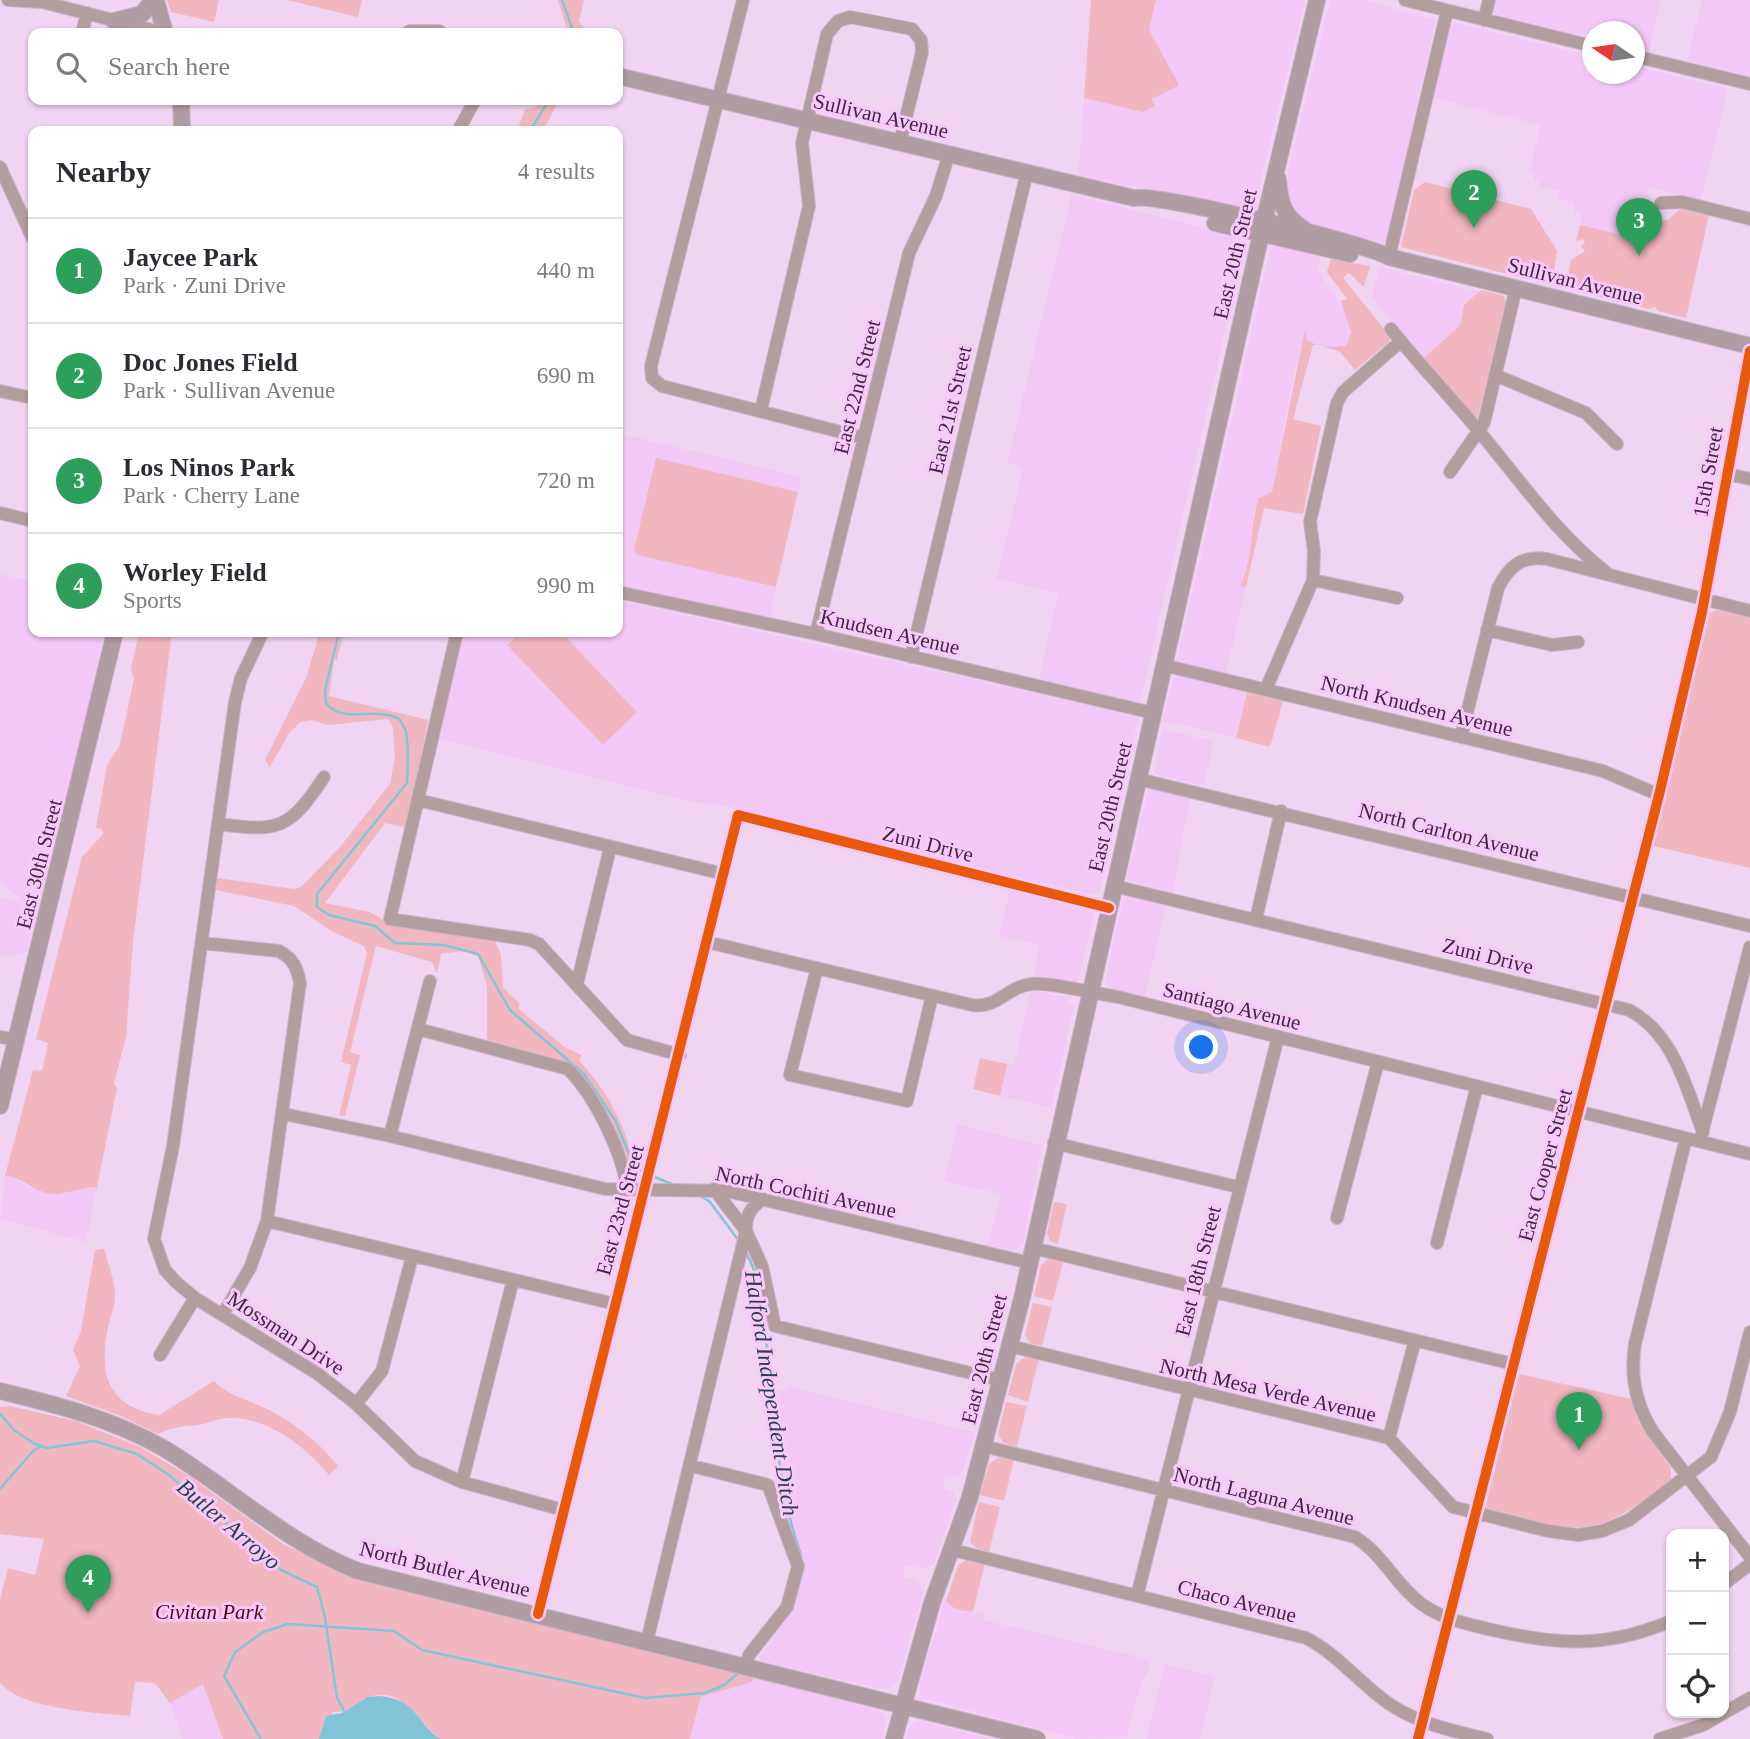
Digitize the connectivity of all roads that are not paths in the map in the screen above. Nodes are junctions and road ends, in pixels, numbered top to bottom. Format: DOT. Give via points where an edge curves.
graph roads {
  1 [pos="8,0"];
  2 [pos="154,0"];
  3 [pos="743,0"];
  4 [pos="1317,0"];
  5 [pos="1405,0"];
  6 [pos="1489,0"];
  7 [pos="1447,11"];
  8 [pos="87,13"];
  9 [pos="1484,20"];
  10 [pos="114,21"];
  11 [pos="83,28"];
  12 [pos="144,28"];
  13 [pos="163,28"];
  14 [pos="1582,44"];
  15 [pos="1645,59"];
  16 [pos="623,77"];
  17 [pos="1750,84"];
  18 [pos="718,99"];
  19 [pos="181,105"];
  20 [pos="472,105"];
  21 [pos="807,120"];
  22 [pos="182,126"];
  23 [pos="461,126"];
  24 [pos="900,142"];
  25 [pos="949,154"];
  26 [pos="1277,165"];
  27 [pos="0,167"];
  28 [pos="1027,172"];
  29 [pos="1661,203"];
  30 [pos="1750,219"];
  31 [pos="28,228"];
  32 [pos="1263,229"];
  33 [pos="1310,234"];
  34 [pos="1389,257"];
  35 [pos="1516,288"];
  36 [pos="1391,329"];
  37 [pos="1401,341"];
  38 [pos="1750,349"];
  39 [pos="1495,375"];
  40 [pos="0,391"];
  41 [pos="28,394"];
  42 [pos="761,410"];
  43 [pos="1480,432"];
  44 [pos="864,438"];
  45 [pos="1617,444"];
  46 [pos="1450,472"];
  47 [pos="1727,474"];
  48 [pos="1750,479"];
  49 [pos="0,513"];
  50 [pos="28,520"];
  51 [pos="1613,577"];
  52 [pos="1313,580"];
  53 [pos="623,593"];
  54 [pos="1397,598"];
  55 [pos="1705,600"];
  56 [pos="1750,611"];
  57 [pos="1487,630"];
  58 [pos="817,634"];
  59 [pos="114,637"];
  60 [pos="261,637"];
  61 [pos="456,637"];
  62 [pos="1578,642"];
  63 [pos="911,657"];
  64 [pos="1163,665"];
  65 [pos="1266,689"];
  66 [pos="1153,713"];
  67 [pos="1461,737"];
  68 [pos="324,777"];
  69 [pos="1138,779"];
  70 [pos="1659,795"];
  71 [pos="418,800"];
  72 [pos="1282,811"];
  73 [pos="738,816"];
  74 [pos="218,824"];
  75 [pos="610,848"];
  76 [pos="723,874"];
  77 [pos="1114,886"];
  78 [pos="1633,897"];
  79 [pos="1109,908"];
  80 [pos="1256,919"];
  81 [pos="1750,926"];
  82 [pos="707,942"];
  83 [pos="202,943"];
  84 [pos="1750,947"];
  85 [pos="817,968"];
  86 [pos="430,981"];
  87 [pos="577,984"];
  88 [pos="1090,993"];
  89 [pos="932,996"];
  90 [pos="1606,1005"];
  91 [pos="418,1029"];
  92 [pos="0,1037"];
  93 [pos="1278,1037"];
  94 [pos="17,1040"];
  95 [pos="680,1055"];
  96 [pos="1378,1062"];
  97 [pos="1477,1086"];
  98 [pos="0,1106"];
  99 [pos="1580,1111"];
  100 [pos="284,1114"];
  101 [pos="390,1136"];
  102 [pos="1701,1137"];
  103 [pos="1686,1138"];
  104 [pos="1055,1143"];
  105 [pos="1750,1154"];
  106 [pos="1238,1187"];
  107 [pos="715,1189"];
  108 [pos="627,1190"];
  109 [pos="645,1191"];
  110 [pos="764,1199"];
  111 [pos="1337,1218"];
  112 [pos="267,1221"];
  113 [pos="746,1231"];
  114 [pos="1437,1242"];
  115 [pos="1032,1256"];
  116 [pos="412,1257"];
  117 [pos="513,1280"];
  118 [pos="1213,1291"];
  119 [pos="195,1298"];
  120 [pos="615,1304"];
  121 [pos="223,1314"];
  122 [pos="1750,1332"];
  123 [pos="1415,1340"];
  124 [pos="1010,1346"];
  125 [pos="160,1355"];
  126 [pos="1513,1364"];
  127 [pos="1000,1381"];
  128 [pos="0,1391"];
  129 [pos="1189,1391"];
  130 [pos="33,1399"];
  131 [pos="0,1402"];
  132 [pos="356,1404"];
  133 [pos="1389,1438"];
  134 [pos="983,1446"];
  135 [pos="692,1466"];
  136 [pos="1688,1476"];
  137 [pos="462,1482"];
  138 [pos="1164,1491"];
  139 [pos="564,1510"];
  140 [pos="1475,1514"];
  141 [pos="953,1550"];
  142 [pos="1750,1557"];
  143 [pos="1750,1564"];
  144 [pos="1729,1580"];
  145 [pos="1137,1596"];
  146 [pos="538,1614"];
  147 [pos="1448,1620"];
  148 [pos="1666,1623"];
  149 [pos="647,1641"];
  150 [pos="746,1665"];
  151 [pos="1750,1698"];
  152 [pos="902,1706"];
  153 [pos="1423,1723"];
  154 [pos="894,1739"];
  155 [pos="1037,1739"];
  156 [pos="1419,1739"];
  157 [pos="1487,1739"];
  158 [pos="1660,1739"];
  1 -- 8 [label="street" via="43,2"];
  2 -- 10 [label="main road" via="142,14"];
  2 -- 13 [label="main road"];
  3 -- 18 [label="street"];
  4 -- 26 [label="main road, East 20th Street"];
  5 -- 7 [label="street"];
  6 -- 9 [label="street"];
  7 -- 9 [label="street"];
  7 -- 34 [label="street"];
  8 -- 10 [label="street"];
  8 -- 11 [label="street"];
  9 -- 14 [label="street"];
  10 -- 12 [label="street"];
  15 -- 17 [label="street"];
  16 -- 18 [label="main road, Sullivan Avenue"];
  18 -- 21 [label="main road, Sullivan Avenue"];
  18 -- 42 [label="street" via="651,366 652,378 662,386"];
  19 -- 22 [label="main road"];
  20 -- 23 [label="street"];
  21 -- 24 [label="main road, Sullivan Avenue"];
  21 -- 24 [label="street" via="827,34 838,21 850,17 912,29 921,40 922,52"];
  21 -- 42 [label="street" via="802,155 809,206"];
  24 -- 25 [label="main road, Sullivan Avenue"];
  25 -- 28 [label="main road, Sullivan Avenue"];
  25 -- 44 [label="street, East 22nd Street" via="936,196 909,253"];
  26 -- 32 [label="main road, East 20th Street"];
  26 -- 33 [label="main road" via="1282,208 1292,223"];
  27 -- 31 [label="street"];
  28 -- 32 [label="main road, Sullivan Avenue"];
  28 -- 63 [label="street, East 21st Street"];
  29 -- 30 [label="street" via="1682,202"];
  32 -- 33 [label="main road, Sullivan Avenue"];
  32 -- 34 [label="main road, Sullivan Avenue" via="1376,259"];
  32 -- 64 [label="main road, East 20th Street"];
  33 -- 34 [label="main road, Sullivan Avenue"];
  34 -- 35 [label="main road, Sullivan Avenue"];
  35 -- 38 [label="main road, Sullivan Avenue"];
  35 -- 39 [label="street"];
  36 -- 37 [label="street"];
  37 -- 43 [label="street"];
  37 -- 52 [label="street" via="1343,392 1337,403 1310,522"];
  38 -- 47 [label="street, 15th Street"];
  39 -- 43 [label="street"];
  39 -- 45 [label="street" via="1586,413"];
  40 -- 41 [label="street"];
  42 -- 44 [label="street"];
  43 -- 46 [label="street"];
  43 -- 51 [label="street" via="1549,519"];
  44 -- 58 [label="street, East 22nd Street"];
  47 -- 48 [label="street"];
  47 -- 55 [label="street, 15th Street"];
  49 -- 50 [label="street"];
  51 -- 55 [label="street"];
  51 -- 57 [label="street" via="1540,558 1515,564 1498,588"];
  52 -- 54 [label="street"];
  52 -- 65 [label="street"];
  53 -- 58 [label="street, Knudsen Avenue"];
  55 -- 56 [label="street"];
  55 -- 70 [label="street, East Cooper Street"];
  57 -- 62 [label="street" via="1552,645"];
  57 -- 67 [label="street"];
  58 -- 63 [label="street, Knudsen Avenue"];
  59 -- 94 [label="main road, East 30th Street"];
  60 -- 74 [label="street, Mossman Drive" via="235,702"];
  61 -- 71 [label="street"];
  63 -- 66 [label="street, Knudsen Avenue"];
  64 -- 65 [label="street, North Knudsen Avenue"];
  64 -- 66 [label="main road, East 20th Street"];
  65 -- 67 [label="street, North Knudsen Avenue"];
  66 -- 69 [label="main road, East 20th Street"];
  67 -- 70 [label="street, North Knudsen Avenue" via="1603,771"];
  68 -- 74 [label="street" via="293,817 276,827"];
  69 -- 72 [label="street, North Carlton Avenue"];
  69 -- 77 [label="main road, East 20th Street"];
  70 -- 78 [label="street, East Cooper Street"];
  71 -- 75 [label="street"];
  71 -- 87 [label="street" via="390,919 530,940"];
  72 -- 78 [label="street, North Carlton Avenue"];
  72 -- 80 [label="street"];
  73 -- 76 [label="street, East 23rd Street"];
  73 -- 79 [label="street, Zuni Drive"];
  74 -- 83 [label="street, Mossman Drive"];
  75 -- 76 [label="street"];
  75 -- 87 [label="street"];
  76 -- 82 [label="street, East 23rd Street"];
  77 -- 79 [label="main road, East 20th Street"];
  77 -- 80 [label="street, Zuni Drive"];
  78 -- 81 [label="street, North Carlton Avenue"];
  78 -- 90 [label="street, East Cooper Street"];
  79 -- 88 [label="main road, East 20th Street"];
  80 -- 90 [label="street, Zuni Drive"];
  82 -- 85 [label="street, Santiago Avenue"];
  82 -- 95 [label="street, East 23rd Street"];
  83 -- 100 [label="street" via="279,951 290,957 298,970"];
  83 -- 119 [label="street, Mossman Drive" via="173,1146 154,1239 165,1270"];
  84 -- 102 [label="street"];
  85 -- 89 [label="street, Santiago Avenue"];
  85 -- 89 [label="street" via="790,1075 907,1101"];
  86 -- 91 [label="street"];
  87 -- 95 [label="street" via="627,1040"];
  88 -- 89 [label="street, Santiago Avenue" via="1032,984 979,1006"];
  88 -- 93 [label="street, Santiago Avenue"];
  88 -- 104 [label="main road, East 20th Street"];
  90 -- 99 [label="street, East Cooper Street"];
  90 -- 102 [label="street, Zuni Drive" via="1629,1010 1656,1028 1682,1076"];
  91 -- 101 [label="street"];
  91 -- 108 [label="street" via="568,1069 608,1129"];
  92 -- 94 [label="street"];
  93 -- 96 [label="street, Santiago Avenue"];
  93 -- 106 [label="street, East 18th Street"];
  94 -- 98 [label="main road, East 30th Street"];
  95 -- 109 [label="street, East 23rd Street"];
  96 -- 97 [label="street, Santiago Avenue"];
  96 -- 111 [label="street"];
  97 -- 99 [label="street, Santiago Avenue"];
  97 -- 114 [label="street"];
  99 -- 103 [label="street, Santiago Avenue"];
  99 -- 126 [label="street, East Cooper Street"];
  100 -- 101 [label="street, North Cochiti Avenue"];
  100 -- 112 [label="street"];
  101 -- 108 [label="street, North Cochiti Avenue" via="606,1189"];
  102 -- 103 [label="street, Santiago Avenue"];
  102 -- 105 [label="street, Santiago Avenue"];
  103 -- 136 [label="street" via="1632,1367 1643,1414"];
  104 -- 106 [label="street"];
  104 -- 115 [label="main road, East 20th Street"];
  106 -- 118 [label="street, East 18th Street"];
  107 -- 109 [label="street, North Cochiti Avenue"];
  107 -- 110 [label="street, North Cochiti Avenue"];
  107 -- 113 [label="street"];
  108 -- 109 [label="street, North Cochiti Avenue"];
  109 -- 120 [label="street, East 23rd Street"];
  110 -- 113 [label="street" via="752,1206"];
  110 -- 115 [label="street, North Cochiti Avenue"];
  112 -- 116 [label="street"];
  112 -- 121 [label="street" via="250,1268"];
  113 -- 127 [label="street" via="762,1266 775,1326"];
  113 -- 135 [label="street"];
  115 -- 118 [label="street, North Cochiti Avenue"];
  115 -- 124 [label="main road, East 20th Street"];
  116 -- 117 [label="street"];
  116 -- 132 [label="street" via="382,1371"];
  117 -- 120 [label="street"];
  117 -- 137 [label="street"];
  118 -- 123 [label="street, North Cochiti Avenue"];
  118 -- 129 [label="street, East 18th Street"];
  119 -- 121 [label="street, Mossman Drive"];
  119 -- 125 [label="street"];
  120 -- 139 [label="street, East 23rd Street"];
  121 -- 132 [label="street, Mossman Drive" via="318,1374"];
  122 -- 136 [label="street, North Mesa Verde Avenue" via="1730,1412 1711,1457"];
  123 -- 126 [label="street, North Cochiti Avenue"];
  123 -- 133 [label="street"];
  124 -- 127 [label="main road, East 20th Street"];
  124 -- 129 [label="street, North Mesa Verde Avenue"];
  126 -- 140 [label="street, East Cooper Street"];
  127 -- 134 [label="main road, East 20th Street"];
  128 -- 130 [label="main road, North Butler Avenue"];
  129 -- 133 [label="street, North Mesa Verde Avenue"];
  129 -- 138 [label="street, East 18th Street"];
  130 -- 131 [label="main road"];
  130 -- 146 [label="main road, North Butler Avenue" via="95,1416 149,1440 287,1536 346,1566"];
  132 -- 137 [label="street, Mossman Drive" via="415,1461"];
  133 -- 140 [label="street, North Mesa Verde Avenue" via="1453,1507"];
  134 -- 138 [label="street, North Laguna Avenue"];
  134 -- 141 [label="main road, East 20th Street"];
  135 -- 149 [label="street"];
  135 -- 150 [label="street" via="768,1485 798,1566 787,1607"];
  136 -- 140 [label="street, North Mesa Verde Avenue" via="1629,1520 1585,1535"];
  136 -- 142 [label="street"];
  137 -- 139 [label="street, Mossman Drive"];
  138 -- 145 [label="street, East 18th Street"];
  138 -- 147 [label="street, North Laguna Avenue" via="1355,1536 1370,1546 1420,1603"];
  139 -- 146 [label="street, East 23rd Street"];
  140 -- 147 [label="street, East Cooper Street"];
  141 -- 145 [label="street, Chaco Avenue"];
  141 -- 152 [label="main road, East 20th Street"];
  143 -- 144 [label="street"];
  145 -- 153 [label="street, Chaco Avenue" via="1306,1638 1393,1706"];
  146 -- 149 [label="main road, North Butler Avenue"];
  147 -- 148 [label="street, North Laguna Avenue" via="1569,1644 1608,1641"];
  147 -- 153 [label="street, East Cooper Street"];
  149 -- 150 [label="main road, North Butler Avenue"];
  150 -- 152 [label="main road, North Butler Avenue"];
  151 -- 158 [label="street" via="1703,1724"];
  152 -- 154 [label="main road, East 20th Street"];
  152 -- 155 [label="main road, North Butler Avenue"];
  153 -- 156 [label="street, East Cooper Street"];
  153 -- 157 [label="street, Chaco Avenue"];
}
